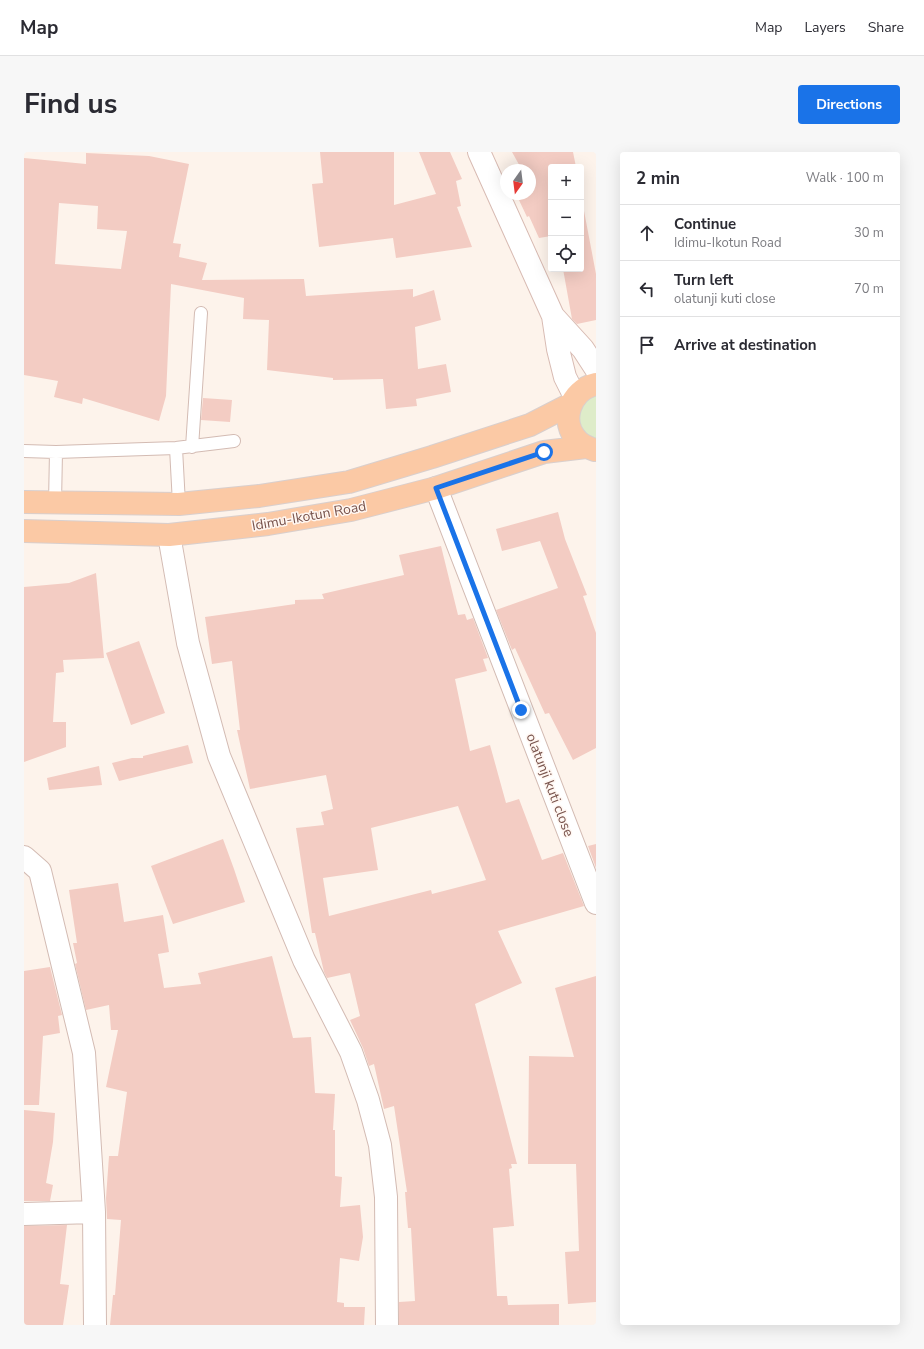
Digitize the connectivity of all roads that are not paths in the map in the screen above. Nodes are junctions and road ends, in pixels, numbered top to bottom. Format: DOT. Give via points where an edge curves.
graph roads {
  1 [pos="479,152"];
  2 [pos="201,313"];
  3 [pos="553,316"];
  4 [pos="596,369"];
  5 [pos="596,384"];
  6 [pos="573,400"];
  7 [pos="234,441"];
  8 [pos="192,446"];
  9 [pos="176,448"];
  10 [pos="591,449"];
  11 [pos="24,451"];
  12 [pos="56,452"];
  13 [pos="436,488"];
  14 [pos="24,502"];
  15 [pos="55,503"];
  16 [pos="179,504"];
  17 [pos="24,531"];
  18 [pos="169,535"];
  19 [pos="24,857"];
  20 [pos="596,903"];
  21 [pos="94,1212"];
  22 [pos="24,1214"];
  23 [pos="94,1325"];
  24 [pos="387,1325"];
  1 -- 3 [label="street"];
  2 -- 8 [label="lane"];
  3 -- 4 [label="street" via="583,349"];
  3 -- 6 [label="street" via="558,349"];
  5 -- 6 [label="main road, Idimu-Ikotun Road" via="588,386"];
  6 -- 10 [label="main road" via="568,414 572,433 578,441"];
  6 -- 16 [label="main road, Idimu-Ikotun Road" via="530,425 349,482 259,496"];
  7 -- 8 [label="lane"];
  8 -- 9 [label="lane"];
  9 -- 12 [label="lane"];
  9 -- 16 [label="lane"];
  10 -- 13 [label="main road, Idimu-Ikotun Road" via="544,452"];
  11 -- 12 [label="lane"];
  12 -- 15 [label="lane"];
  13 -- 18 [label="main road, Idimu-Ikotun Road" via="351,510 268,524"];
  13 -- 20 [label="street, olatunji kuti close"];
  14 -- 15 [label="main road, Idimu-Ikotun Road"];
  15 -- 16 [label="main road, Idimu-Ikotun Road"];
  17 -- 18 [label="main road, Idimu-Ikotun Road"];
  18 -- 24 [label="street" via="188,643 219,756 304,960 351,1052 368,1100 380,1145 386,1197"];
  19 -- 21 [label="street" via="40,871 84,1053"];
  21 -- 22 [label="street"];
  21 -- 23 [label="street"];
}
